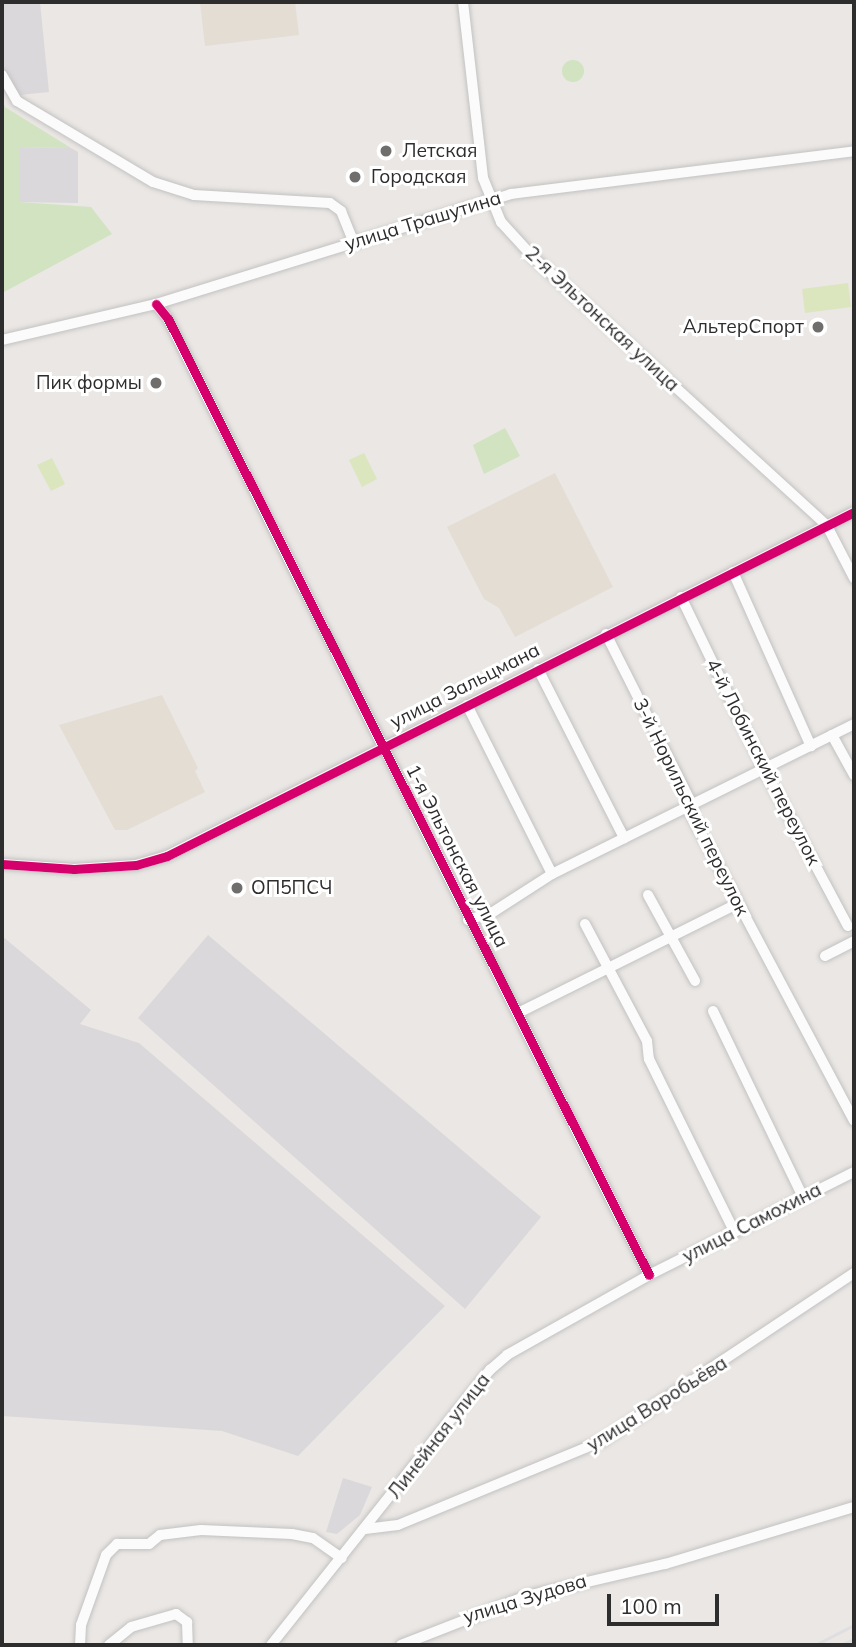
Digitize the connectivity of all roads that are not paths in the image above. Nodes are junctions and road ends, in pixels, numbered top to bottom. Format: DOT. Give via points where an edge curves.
graph roads {
  1 [pos="463,2"];
  2 [pos="2,75"];
  3 [pos="854,151"];
  4 [pos="489,200"];
  5 [pos="354,243"];
  6 [pos="156,304"];
  7 [pos="2,340"];
  8 [pos="854,512"];
  9 [pos="827,526"];
  10 [pos="733,572"];
  11 [pos="854,578"];
  12 [pos="681,597"];
  13 [pos="606,634"];
  14 [pos="538,669"];
  15 [pos="467,705"];
  16 [pos="854,724"];
  17 [pos="832,735"];
  18 [pos="811,746"];
  19 [pos="382,747"];
  20 [pos="764,769"];
  21 [pos="854,775"];
  22 [pos="692,804"];
  23 [pos="624,838"];
  24 [pos="2,863"];
  25 [pos="552,874"];
  26 [pos="648,895"];
  27 [pos="737,904"];
  28 [pos="468,920"];
  29 [pos="585,924"];
  30 [pos="848,926"];
  31 [pos="672,938"];
  32 [pos="853,946"];
  33 [pos="825,956"];
  34 [pos="610,969"];
  35 [pos="695,981"];
  36 [pos="713,1011"];
  37 [pos="518,1013"];
  38 [pos="854,1121"];
  39 [pos="854,1172"];
  40 [pos="803,1197"];
  41 [pos="734,1231"];
  42 [pos="854,1273"];
  43 [pos="649,1276"];
  44 [pos="854,1507"];
  45 [pos="365,1529"];
  46 [pos="342,1558"];
  47 [pos="80,1645"];
  48 [pos="109,1645"];
  49 [pos="188,1645"];
  50 [pos="271,1645"];
  51 [pos="401,1645"];
  1 -- 4 [label="street, 2-я Эльтонская улица"];
  2 -- 5 [label="street" via="17,102 50,117 96,152 153,182 194,195 330,203 341,211"];
  3 -- 4 [label="street, улица Трашутина"];
  4 -- 5 [label="street, улица Трашутина"];
  4 -- 9 [label="street, 2-я Эльтонская улица" via="501,222 534,258"];
  5 -- 6 [label="street, улица Трашутина"];
  6 -- 7 [label="street, улица Трашутина"];
  6 -- 19 [label="street, 1-я Эльтонская улица" via="170,322"];
  8 -- 9 [label="street, улица Зальцмана"];
  9 -- 10 [label="street, улица Зальцмана"];
  9 -- 11 [label="street, 2-я Эльтонская улица"];
  10 -- 12 [label="street, улица Зальцмана"];
  10 -- 18 [label="street"];
  12 -- 13 [label="street, улица Зальцмана"];
  12 -- 20 [label="street, 4-й Лобинский переулок"];
  13 -- 14 [label="street, улица Зальцмана"];
  13 -- 22 [label="street, 3-й Норильский переулок"];
  14 -- 15 [label="street, улица Зальцмана"];
  14 -- 23 [label="street"];
  15 -- 19 [label="street, улица Зальцмана"];
  15 -- 25 [label="street"];
  16 -- 17 [label="street"];
  17 -- 18 [label="street"];
  17 -- 21 [label="street"];
  18 -- 20 [label="street"];
  19 -- 24 [label="street, улица Зальцмана" via="167,856 136,865 74,869"];
  19 -- 28 [label="street, 1-я Эльтонская улица"];
  20 -- 22 [label="street"];
  20 -- 30 [label="street, 4-й Лобинский переулок"];
  22 -- 23 [label="street"];
  22 -- 27 [label="street, 3-й Норильский переулок" via="692,816"];
  23 -- 25 [label="street"];
  25 -- 28 [label="street" via="493,912"];
  26 -- 31 [label="street"];
  27 -- 31 [label="street"];
  27 -- 38 [label="street, 3-й Норильский переулок"];
  28 -- 37 [label="street, 1-я Эльтонская улица"];
  29 -- 34 [label="street"];
  31 -- 34 [label="street"];
  31 -- 35 [label="street"];
  32 -- 33 [label="street"];
  34 -- 37 [label="street"];
  34 -- 41 [label="street"];
  36 -- 40 [label="street"];
  37 -- 43 [label="street, 1-я Эльтонская улица"];
  39 -- 40 [label="street, улица Самохина"];
  40 -- 41 [label="street, улица Самохина"];
  41 -- 43 [label="street, улица Самохина"];
  42 -- 45 [label="street, улица Воробьёва" via="602,1441 398,1525"];
  43 -- 45 [label="street, Линейная улица" via="528,1341 490,1370"];
  44 -- 51 [label="street, улица Зудова" via="665,1564 527,1596"];
  45 -- 46 [label="street, Линейная улица"];
  46 -- 47 [label="street" via="313,1538 292,1535 201,1530 160,1535 149,1544 117,1544 106,1555 81,1625"];
  46 -- 50 [label="street, Линейная улица"];
  48 -- 49 [label="street" via="131,1627 176,1614 187,1622"];
}
